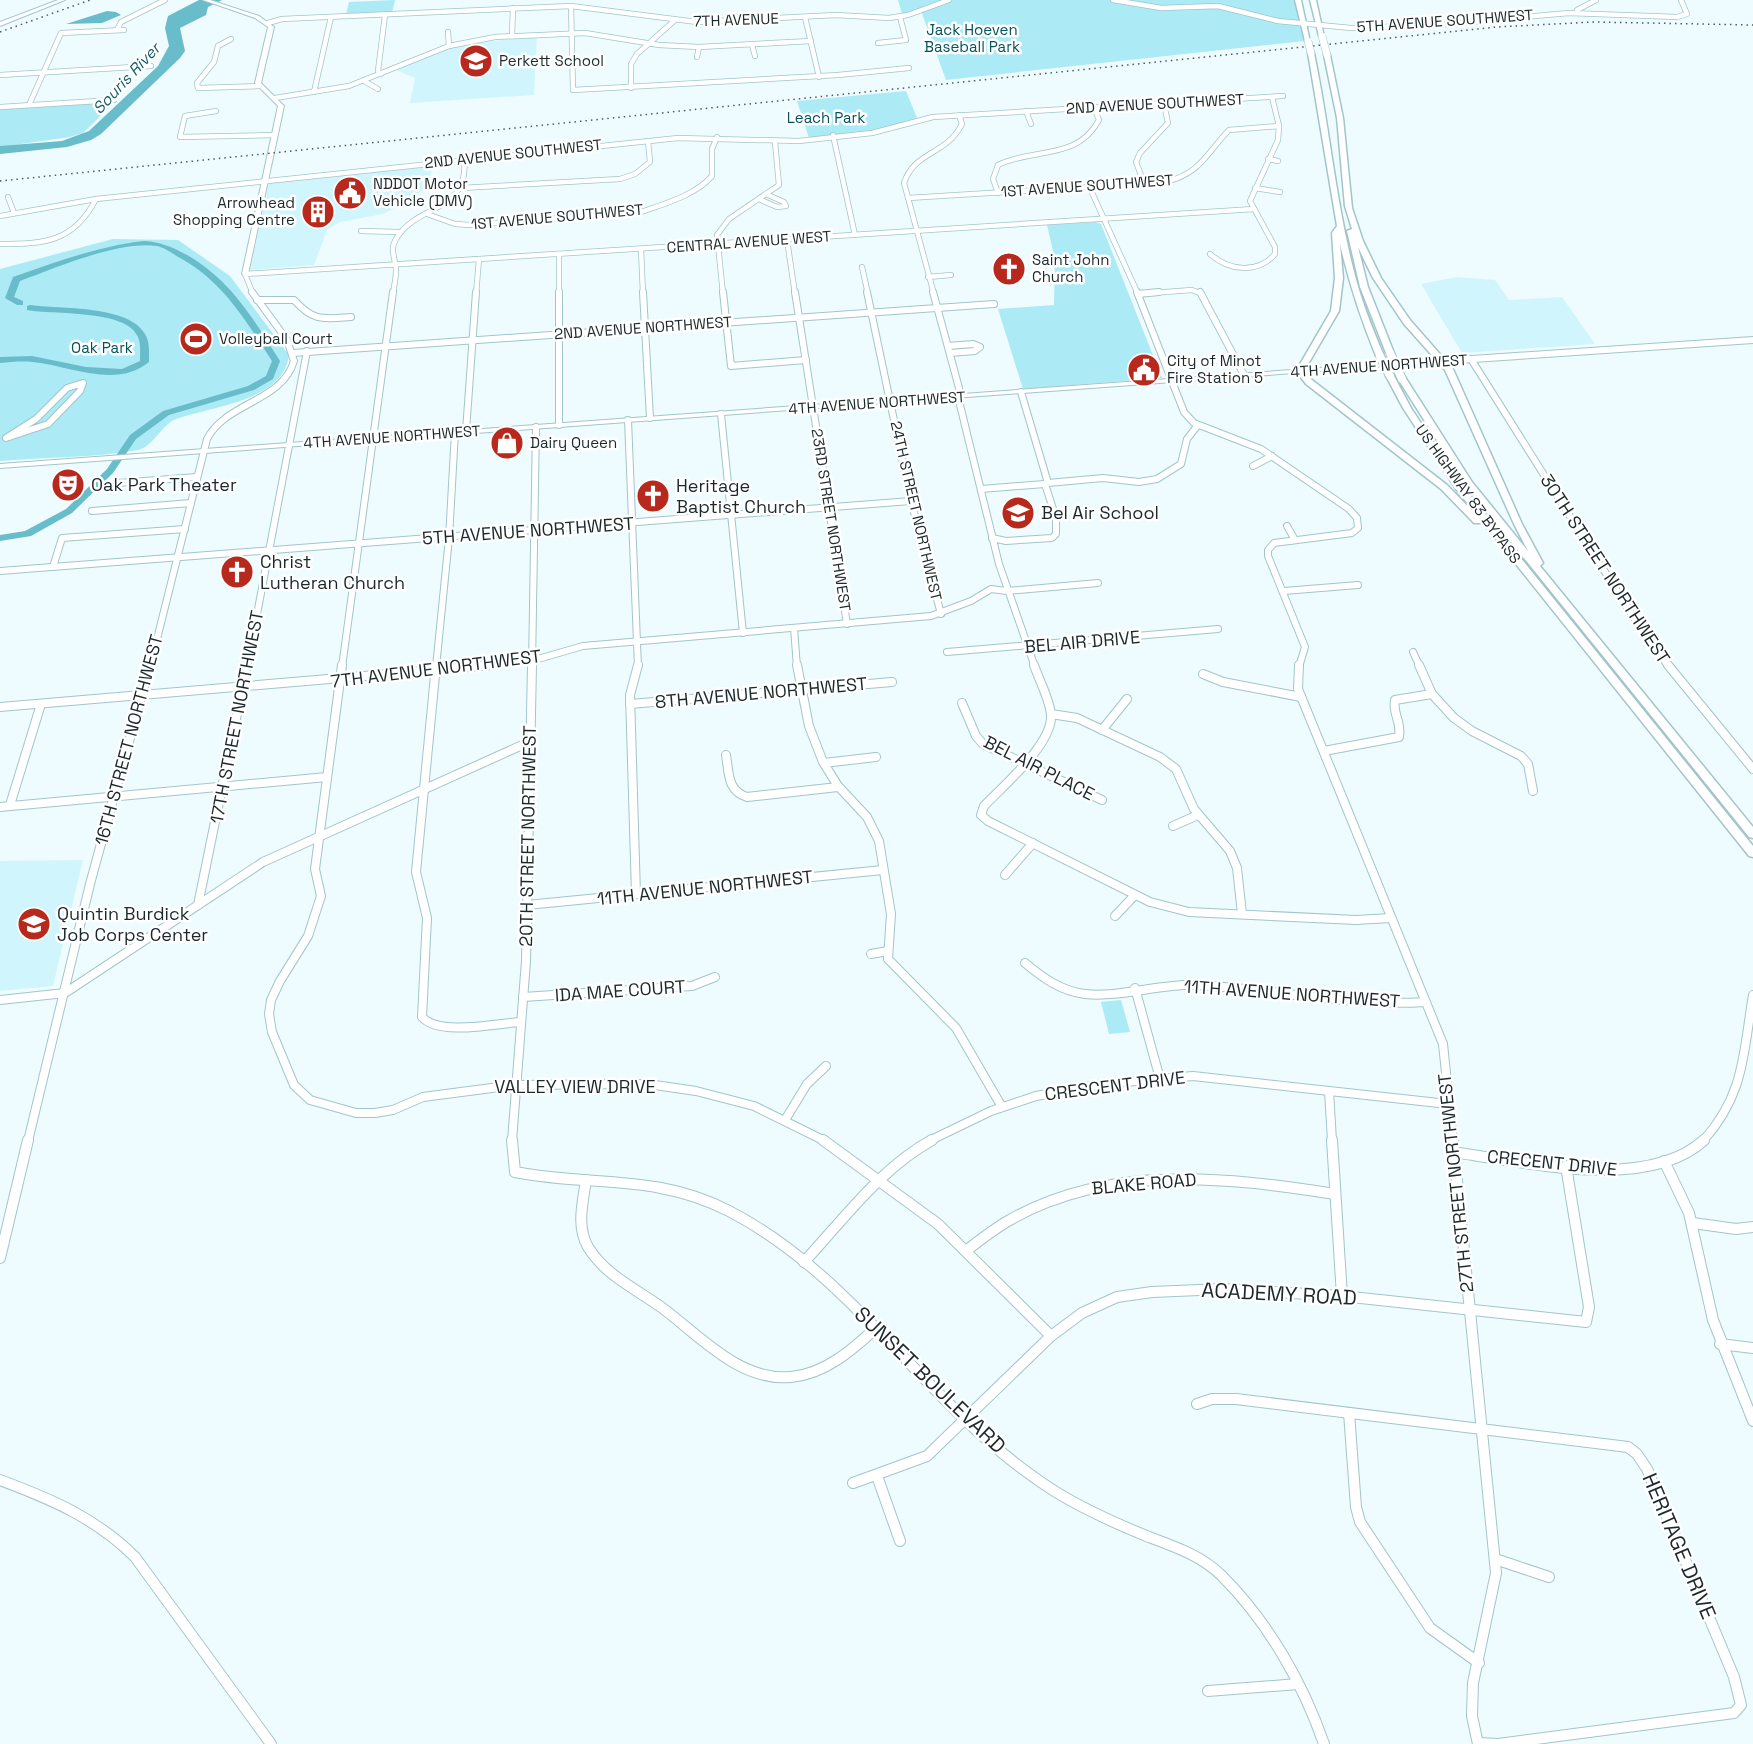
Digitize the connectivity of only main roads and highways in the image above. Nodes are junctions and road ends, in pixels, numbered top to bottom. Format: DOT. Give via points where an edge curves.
graph roads {
  1 [pos="63,0"];
  2 [pos="205,0"];
  3 [pos="1298,0"];
  4 [pos="1313,0"];
  5 [pos="0,24"];
  6 [pos="1348,206"];
  7 [pos="1339,228"];
  8 [pos="245,274"];
  9 [pos="1443,361"];
  10 [pos="1300,371"];
  11 [pos="0,466"];
  12 [pos="1545,596"];
  13 [pos="1567,606"];
  14 [pos="1753,834"];
  15 [pos="1753,853"];
  1 -- 5 [label="main road"];
  2 -- 8 [label="main road" via="268,23 271,34 258,79 260,86 281,106"];
  3 -- 7 [label="highway, US HIGHWAY 83 BYPASS, bridge" via="1325,117"];
  4 -- 6 [label="highway, US HIGHWAY 83 BYPASS, bridge" via="1340,118"];
  6 -- 9 [label="highway" via="1377,278 1407,322"];
  6 -- 13 [label="highway, US HIGHWAY 83 BYPASS, bridge" via="1357,261 1371,308 1402,379 1469,484"];
  7 -- 10 [label="highway" via="1335,311"];
  7 -- 12 [label="highway, US HIGHWAY 83 BYPASS, bridge" via="1360,308 1407,408 1459,487"];
  9 -- 10 [label="main road, 4TH AVENUE NORTHWEST"];
  9 -- 13 [label="highway" via="1527,544"];
  10 -- 11 [label="main road, 4TH AVENUE NORTHWEST"];
  10 -- 12 [label="highway" via="1452,494"];
  12 -- 15 [label="highway, US HIGHWAY 83 BYPASS"];
  13 -- 14 [label="highway, US HIGHWAY 83 BYPASS"];
}
